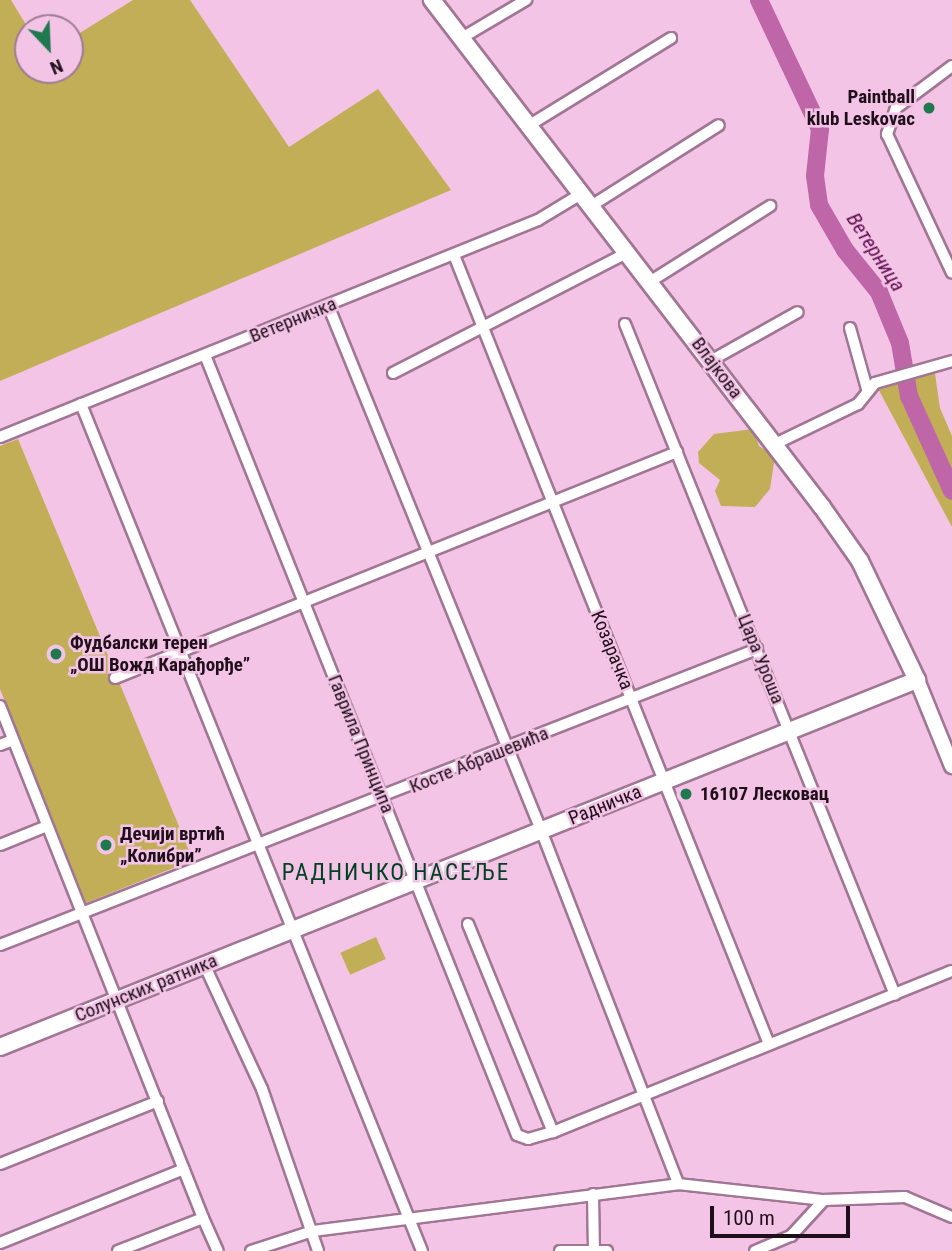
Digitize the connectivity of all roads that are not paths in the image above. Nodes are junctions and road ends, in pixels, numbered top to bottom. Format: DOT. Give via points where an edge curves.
graph roads {
  1 [pos="432,0"];
  2 [pos="526,0"];
  3 [pos="671,38"];
  4 [pos="460,39"];
  5 [pos="952,66"];
  6 [pos="719,125"];
  7 [pos="528,126"];
  8 [pos="586,200"];
  9 [pos="770,206"];
  10 [pos="628,252"];
  11 [pos="454,255"];
  12 [pos="952,273"];
  13 [pos="651,281"];
  14 [pos="328,305"];
  15 [pos="798,312"];
  16 [pos="625,324"];
  17 [pos="483,327"];
  18 [pos="850,328"];
  19 [pos="205,355"];
  20 [pos="712,360"];
  21 [pos="952,361"];
  22 [pos="393,373"];
  23 [pos="871,386"];
  24 [pos="81,404"];
  25 [pos="0,437"];
  26 [pos="775,444"];
  27 [pos="677,452"];
  28 [pos="552,503"];
  29 [pos="428,553"];
  30 [pos="304,602"];
  31 [pos="757,649"];
  32 [pos="179,653"];
  33 [pos="115,678"];
  34 [pos="917,680"];
  35 [pos="632,699"];
  36 [pos="0,706"];
  37 [pos="790,731"];
  38 [pos="13,740"];
  39 [pos="0,745"];
  40 [pos="506,748"];
  41 [pos="952,766"];
  42 [pos="664,781"];
  43 [pos="383,799"];
  44 [pos="47,826"];
  45 [pos="541,830"];
  46 [pos="0,845"];
  47 [pos="258,846"];
  48 [pos="415,880"];
  49 [pos="82,912"];
  50 [pos="468,924"];
  51 [pos="292,929"];
  52 [pos="0,945"];
  53 [pos="204,964"];
  54 [pos="952,971"];
  55 [pos="895,995"];
  56 [pos="117,999"];
  57 [pos="769,1044"];
  58 [pos="0,1047"];
  59 [pos="645,1095"];
  60 [pos="158,1101"];
  61 [pos="554,1132"];
  62 [pos="0,1164"];
  63 [pos="184,1170"];
  64 [pos="678,1184"];
  65 [pos="593,1194"];
  66 [pos="824,1200"];
  67 [pos="952,1217"];
  68 [pos="203,1218"];
  69 [pos="410,1222"];
  70 [pos="313,1231"];
  71 [pos="0,1243"];
  72 [pos="594,1248"];
  73 [pos="118,1251"];
  74 [pos="218,1251"];
  75 [pos="251,1251"];
  76 [pos="318,1251"];
  77 [pos="422,1251"];
  78 [pos="560,1251"];
  79 [pos="607,1251"];
  80 [pos="755,1251"];
  1 -- 4 [label="main road, Влајкова"];
  2 -- 4 [label="street"];
  3 -- 7 [label="street"];
  4 -- 7 [label="main road, Влајкова"];
  5 -- 12 [label="street" via="896,108 887,134"];
  6 -- 8 [label="street, Ветерничка"];
  7 -- 8 [label="main road, Влајкова"];
  8 -- 10 [label="main road, Влајкова"];
  8 -- 11 [label="street, Ветерничка"];
  9 -- 13 [label="street"];
  10 -- 13 [label="main road, Влајкова"];
  10 -- 17 [label="street"];
  11 -- 14 [label="street, Ветерничка"];
  11 -- 17 [label="street, Козарачка"];
  13 -- 20 [label="main road, Влајкова"];
  14 -- 19 [label="street, Ветерничка"];
  14 -- 29 [label="street"];
  15 -- 20 [label="street"];
  16 -- 27 [label="street, Цара Уроша"];
  17 -- 22 [label="street"];
  17 -- 28 [label="street, Козарачка"];
  18 -- 23 [label="street"];
  19 -- 24 [label="street, Ветерничка"];
  19 -- 30 [label="street, Гаврила Принципа"];
  20 -- 26 [label="main road, Влајкова"];
  21 -- 23 [label="street"];
  23 -- 26 [label="street" via="858,404"];
  24 -- 25 [label="street, Ветерничка"];
  24 -- 32 [label="street"];
  26 -- 34 [label="main road, Влајкова" via="860,561"];
  27 -- 28 [label="street"];
  27 -- 31 [label="street, Цара Уроша"];
  28 -- 29 [label="street"];
  28 -- 35 [label="street, Козарачка"];
  29 -- 30 [label="street"];
  29 -- 40 [label="street"];
  30 -- 32 [label="street"];
  30 -- 43 [label="street, Гаврила Принципа"];
  31 -- 35 [label="street, Косте Абрашевића"];
  31 -- 37 [label="street, Цара Уроша"];
  32 -- 33 [label="street"];
  32 -- 47 [label="street"];
  34 -- 37 [label="main road, Радничка"];
  34 -- 41 [label="street, Влајкова"];
  35 -- 40 [label="street, Косте Абрашевића"];
  35 -- 42 [label="street, Козарачка"];
  36 -- 38 [label="street"];
  37 -- 42 [label="main road, Радничка"];
  37 -- 55 [label="street, Цара Уроша"];
  38 -- 39 [label="street"];
  38 -- 44 [label="street"];
  40 -- 43 [label="street, Косте Абрашевића"];
  40 -- 45 [label="street"];
  42 -- 45 [label="main road, Радничка"];
  42 -- 57 [label="street, Козарачка"];
  43 -- 47 [label="street, Косте Абрашевића"];
  43 -- 48 [label="street, Гаврила Принципа"];
  44 -- 46 [label="street"];
  44 -- 49 [label="street"];
  45 -- 48 [label="main road, Радничка"];
  45 -- 59 [label="street"];
  47 -- 49 [label="street, Косте Абрашевића"];
  47 -- 51 [label="street"];
  48 -- 51 [label="main road, Радничка"];
  48 -- 61 [label="street, Гаврила Принципа" via="517,1135 528,1139"];
  49 -- 52 [label="street, Косте Абрашевића"];
  49 -- 56 [label="street"];
  50 -- 61 [label="street"];
  51 -- 53 [label="main road, Солунских ратника"];
  51 -- 69 [label="street"];
  53 -- 56 [label="main road, Солунских ратника"];
  53 -- 70 [label="street" via="262,1089"];
  54 -- 55 [label="street"];
  55 -- 57 [label="street"];
  56 -- 58 [label="main road, Солунских ратника"];
  56 -- 60 [label="street"];
  57 -- 59 [label="street"];
  59 -- 61 [label="street"];
  59 -- 64 [label="street"];
  60 -- 62 [label="street"];
  60 -- 63 [label="street"];
  63 -- 68 [label="street"];
  63 -- 71 [label="street"];
  64 -- 65 [label="street"];
  64 -- 66 [label="street"];
  65 -- 69 [label="street"];
  65 -- 72 [label="street"];
  66 -- 67 [label="street" via="905,1197"];
  66 -- 80 [label="street" via="791,1236"];
  68 -- 73 [label="street"];
  68 -- 74 [label="street"];
  69 -- 70 [label="street"];
  69 -- 77 [label="street"];
  70 -- 75 [label="street"];
  70 -- 76 [label="street"];
  72 -- 78 [label="street"];
  72 -- 79 [label="street"];
}
